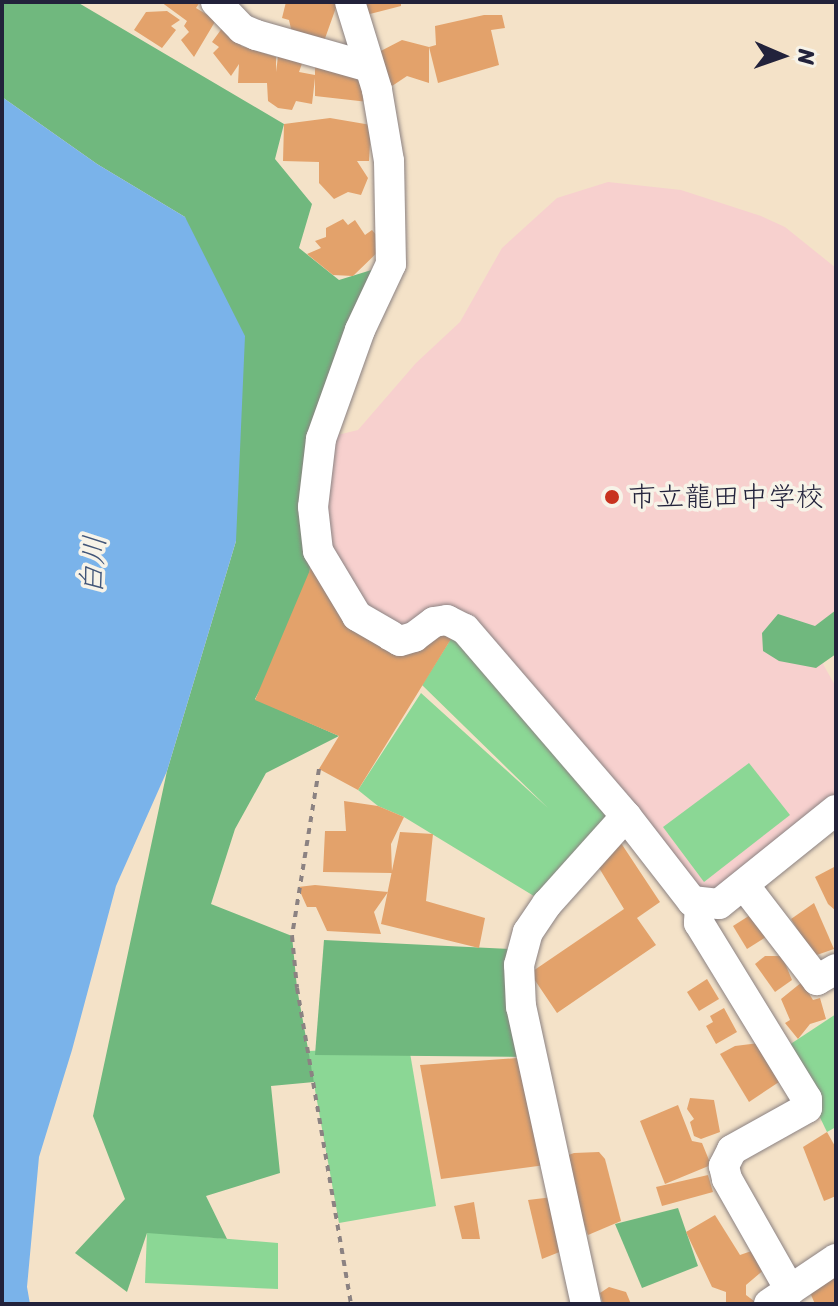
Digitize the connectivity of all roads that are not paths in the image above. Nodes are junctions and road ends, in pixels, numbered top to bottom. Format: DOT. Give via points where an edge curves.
graph roads {
  1 [pos="216,2"];
  2 [pos="350,2"];
  3 [pos="369,67"];
  4 [pos="626,816"];
  5 [pos="834,816"];
  6 [pos="744,885"];
  7 [pos="700,903"];
  8 [pos="836,969"];
  9 [pos="836,1259"];
  10 [pos="780,1297"];
  11 [pos="586,1304"];
  1 -- 3 [label="street" via="242,29 256,35"];
  2 -- 3 [label="street"];
  3 -- 4 [label="street" via="389,161 391,264 360,330 321,439 313,507 318,551 357,616 400,641 434,622 447,620 465,629"];
  4 -- 7 [label="street" via="692,901"];
  4 -- 11 [label="street" via="547,904 528,932 519,965 521,1007"];
  5 -- 6 [label="street"];
  6 -- 7 [label="street" via="719,904"];
  6 -- 8 [label="street" via="817,980"];
  7 -- 10 [label="street" via="699,923 807,1099 807,1108 732,1150 724,1166"];
  9 -- 10 [label="street"];
}
